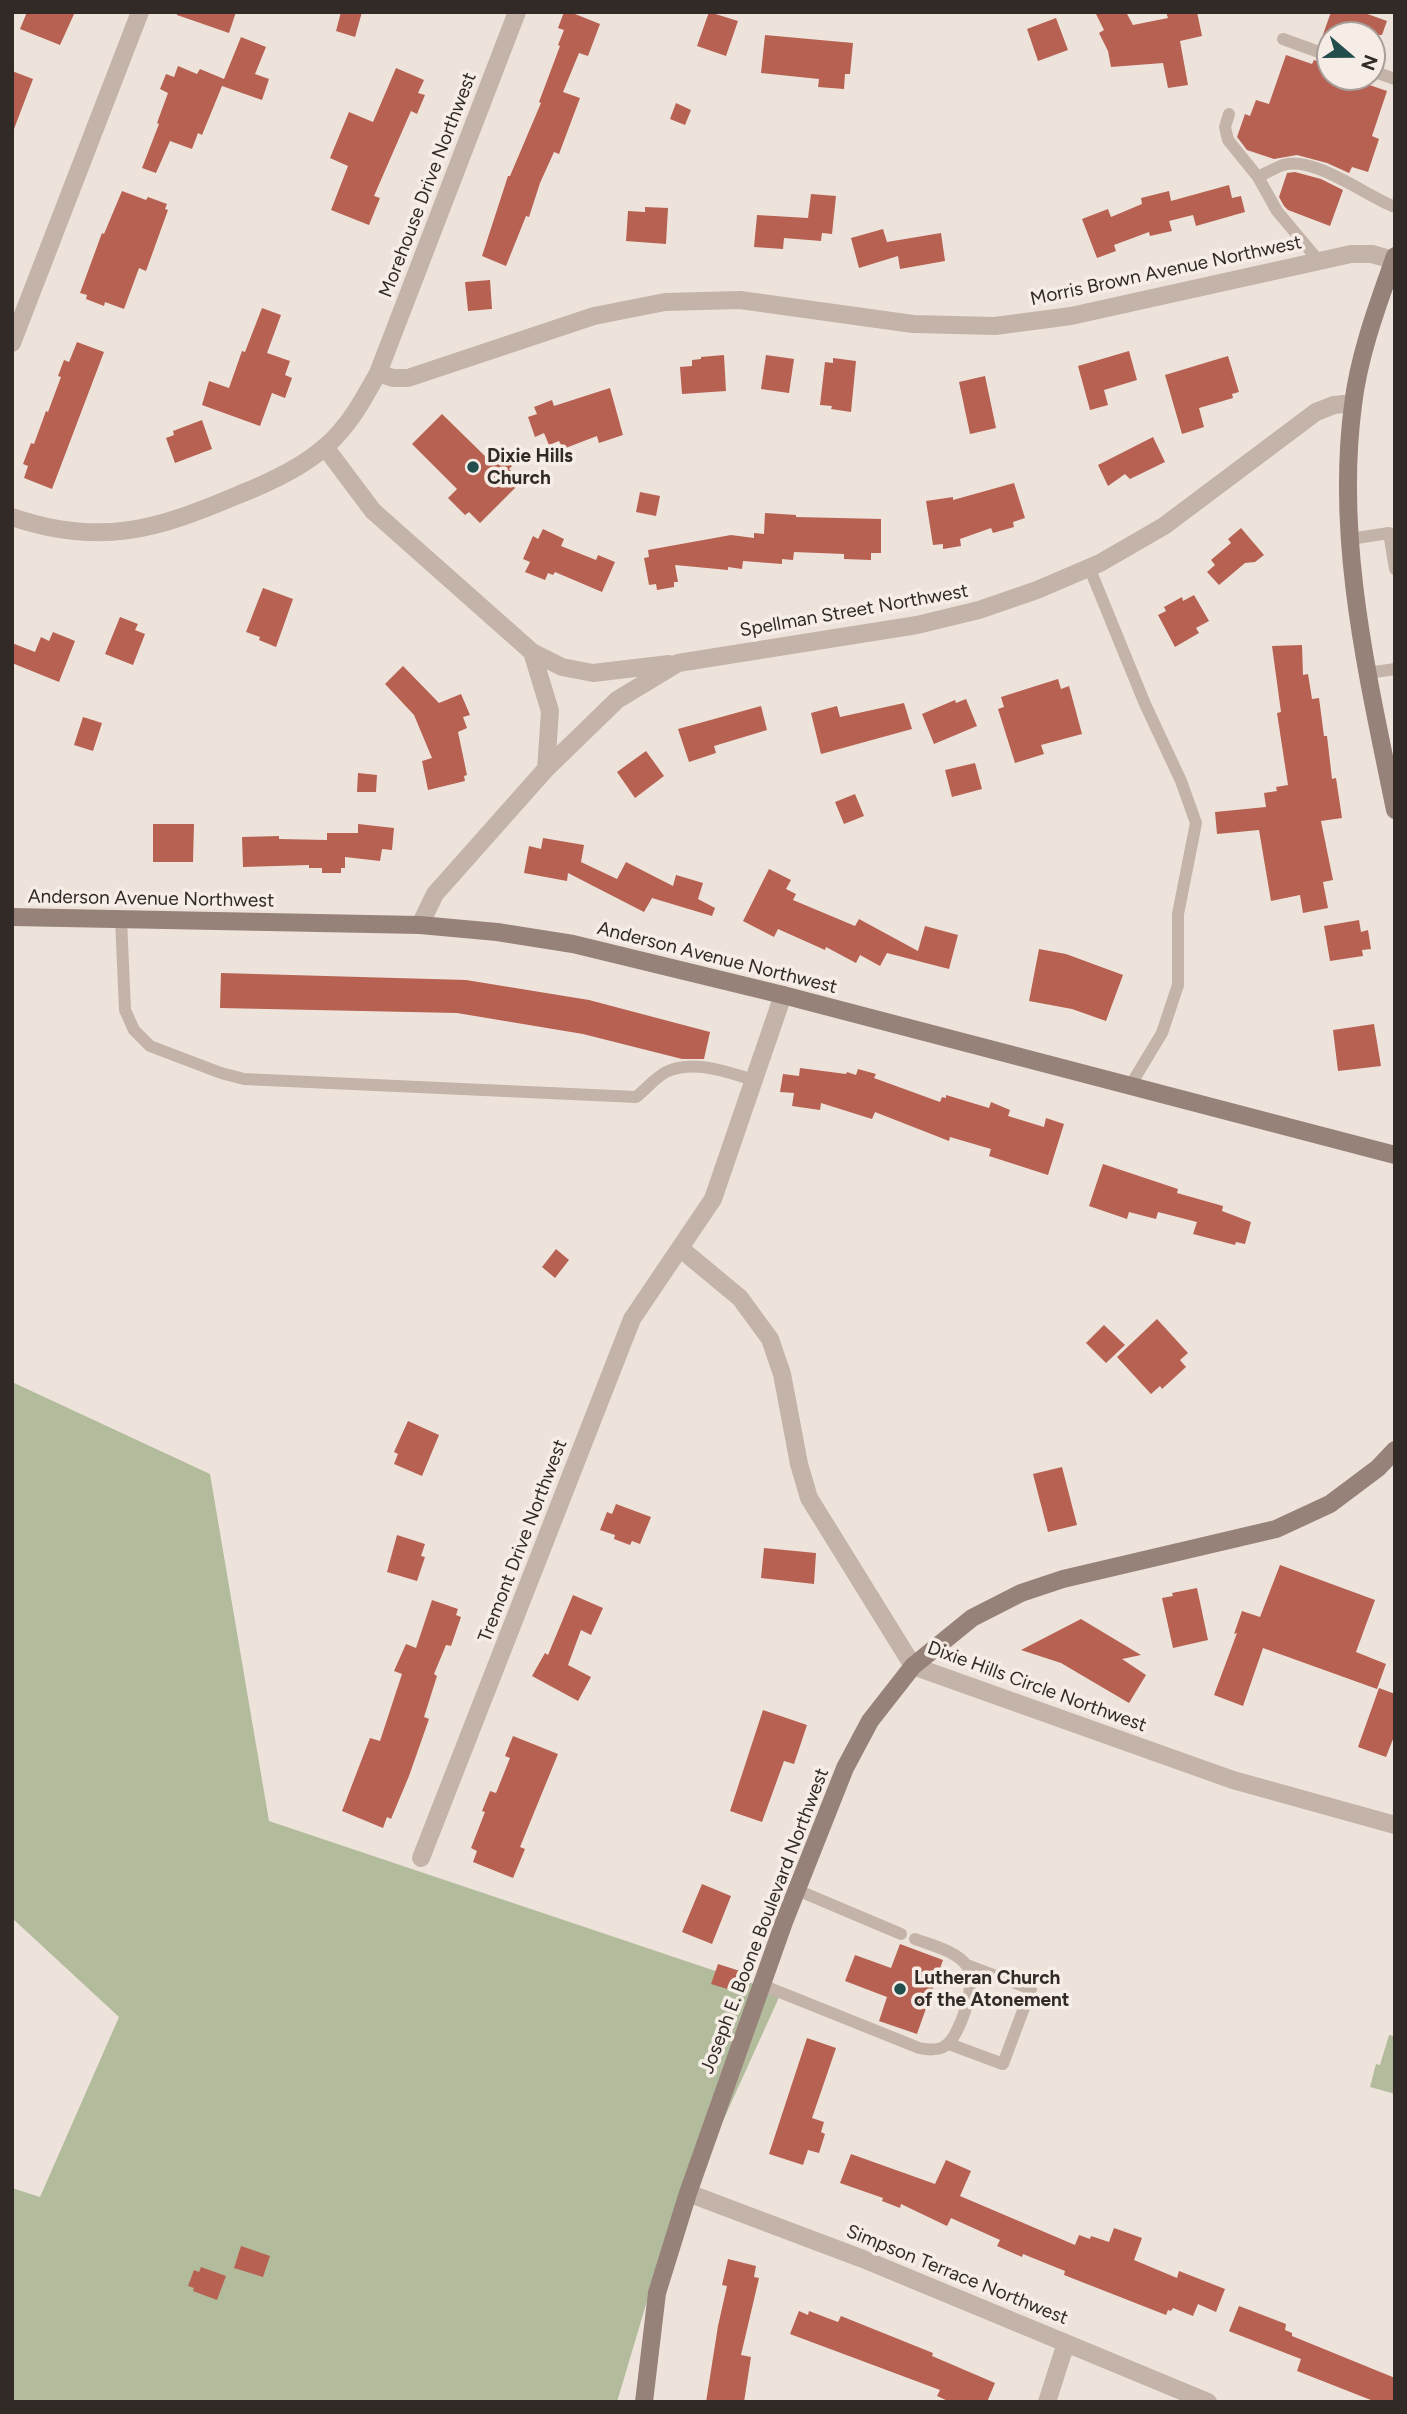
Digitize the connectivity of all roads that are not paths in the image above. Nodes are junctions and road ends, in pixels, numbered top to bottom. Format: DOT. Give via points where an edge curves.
graph roads {
  1 [pos="141,12"];
  2 [pos="517,12"];
  3 [pos="1283,38"];
  4 [pos="1316,50"];
  5 [pos="1229,114"];
  6 [pos="1258,177"];
  7 [pos="1395,206"];
  8 [pos="1394,258"];
  9 [pos="1319,261"];
  10 [pos="12,343"];
  11 [pos="378,373"];
  12 [pos="1353,403"];
  13 [pos="325,447"];
  14 [pos="12,517"];
  15 [pos="1350,540"];
  16 [pos="1089,567"];
  17 [pos="1395,569"];
  18 [pos="532,652"];
  19 [pos="678,663"];
  20 [pos="1395,669"];
  21 [pos="1368,673"];
  22 [pos="546,769"];
  23 [pos="1395,810"];
  24 [pos="12,917"];
  25 [pos="121,919"];
  26 [pos="420,925"];
  27 [pos="783,995"];
  28 [pos="754,1080"];
  29 [pos="1130,1086"];
  30 [pos="1395,1155"];
  31 [pos="681,1249"];
  32 [pos="1395,1450"];
  33 [pos="913,1666"];
  34 [pos="1395,1825"];
  35 [pos="421,1858"];
  36 [pos="797,1890"];
  37 [pos="901,1934"];
  38 [pos="915,1938"];
  39 [pos="967,1965"];
  40 [pos="762,1985"];
  41 [pos="949,2044"];
  42 [pos="688,2193"];
  43 [pos="1066,2343"];
  44 [pos="644,2402"];
  45 [pos="1047,2402"];
  46 [pos="1208,2402"];
  1 -- 10 [label="street"];
  2 -- 11 [label="street, Morehouse Drive Northwest"];
  3 -- 4 [label="lane"];
  5 -- 6 [label="lane" via="1228,140"];
  6 -- 7 [label="lane" via="1285,164 1312,167"];
  6 -- 9 [label="lane" via="1277,211"];
  8 -- 9 [label="street, Morris Brown Avenue Northwest" via="1362,254"];
  8 -- 12 [label="main road" via="1367,337"];
  9 -- 11 [label="street, Morris Brown Avenue Northwest" via="1071,316 995,326 913,324 740,300 665,302 594,316 408,378"];
  11 -- 13 [label="street" via="356,413"];
  12 -- 15 [label="main road" via="1346,484"];
  12 -- 16 [label="street, Spellman Street Northwest" via="1316,412 1164,526"];
  13 -- 14 [label="street" via="259,487 183,519 130,531 46,529"];
  13 -- 18 [label="street" via="373,511"];
  15 -- 17 [label="lane" via="1389,533"];
  15 -- 21 [label="main road"];
  16 -- 19 [label="street, Spellman Street Northwest" via="979,610 917,625"];
  16 -- 29 [label="lane" via="1196,823 1178,914 1178,985 1162,1033"];
  18 -- 19 [label="street" via="562,667 593,673"];
  18 -- 22 [label="street" via="551,711"];
  19 -- 22 [label="street, Spellman Street Northwest" via="617,700"];
  20 -- 21 [label="lane"];
  21 -- 23 [label="main road"];
  22 -- 26 [label="street, Spellman Street Northwest" via="435,894"];
  24 -- 25 [label="main road, Anderson Avenue Northwest"];
  25 -- 26 [label="main road, Anderson Avenue Northwest"];
  25 -- 28 [label="lane" via="125,1010 134,1030 150,1045 220,1073 244,1079 636,1097 666,1072 691,1068 712,1068"];
  26 -- 27 [label="main road, Anderson Avenue Northwest" via="573,944"];
  27 -- 28 [label="street"];
  27 -- 29 [label="main road, Anderson Avenue Northwest"];
  28 -- 31 [label="street" via="713,1199"];
  29 -- 30 [label="main road, Anderson Avenue Northwest"];
  31 -- 33 [label="street, Dixie Hills Circle Northwest" via="740,1298 770,1339 809,1499"];
  31 -- 35 [label="street, Tremont Drive Northwest" via="632,1319"];
  32 -- 33 [label="main road, Joseph E. Boone Boulevard Northwest" via="1330,1504 1276,1529 1021,1593 972,1618"];
  33 -- 34 [label="street, Dixie Hills Circle Northwest" via="1233,1780"];
  33 -- 36 [label="main road, Joseph E. Boone Boulevard Northwest" via="870,1721 845,1768"];
  36 -- 37 [label="lane"];
  36 -- 40 [label="main road, Joseph E. Boone Boulevard Northwest"];
  38 -- 39 [label="lane"];
  39 -- 41 [label="lane" via="971,1988"];
  39 -- 41 [label="lane" via="1031,1989 1003,2064"];
  40 -- 41 [label="lane" via="919,2048 941,2049"];
  40 -- 42 [label="main road, Joseph E. Boone Boulevard Northwest"];
  42 -- 43 [label="street, Simpson Terrace Northwest"];
  42 -- 44 [label="main road, Joseph E. Boone Boulevard Northwest" via="657,2293"];
  43 -- 45 [label="street"];
  43 -- 46 [label="street, Simpson Terrace Northwest"];
}
